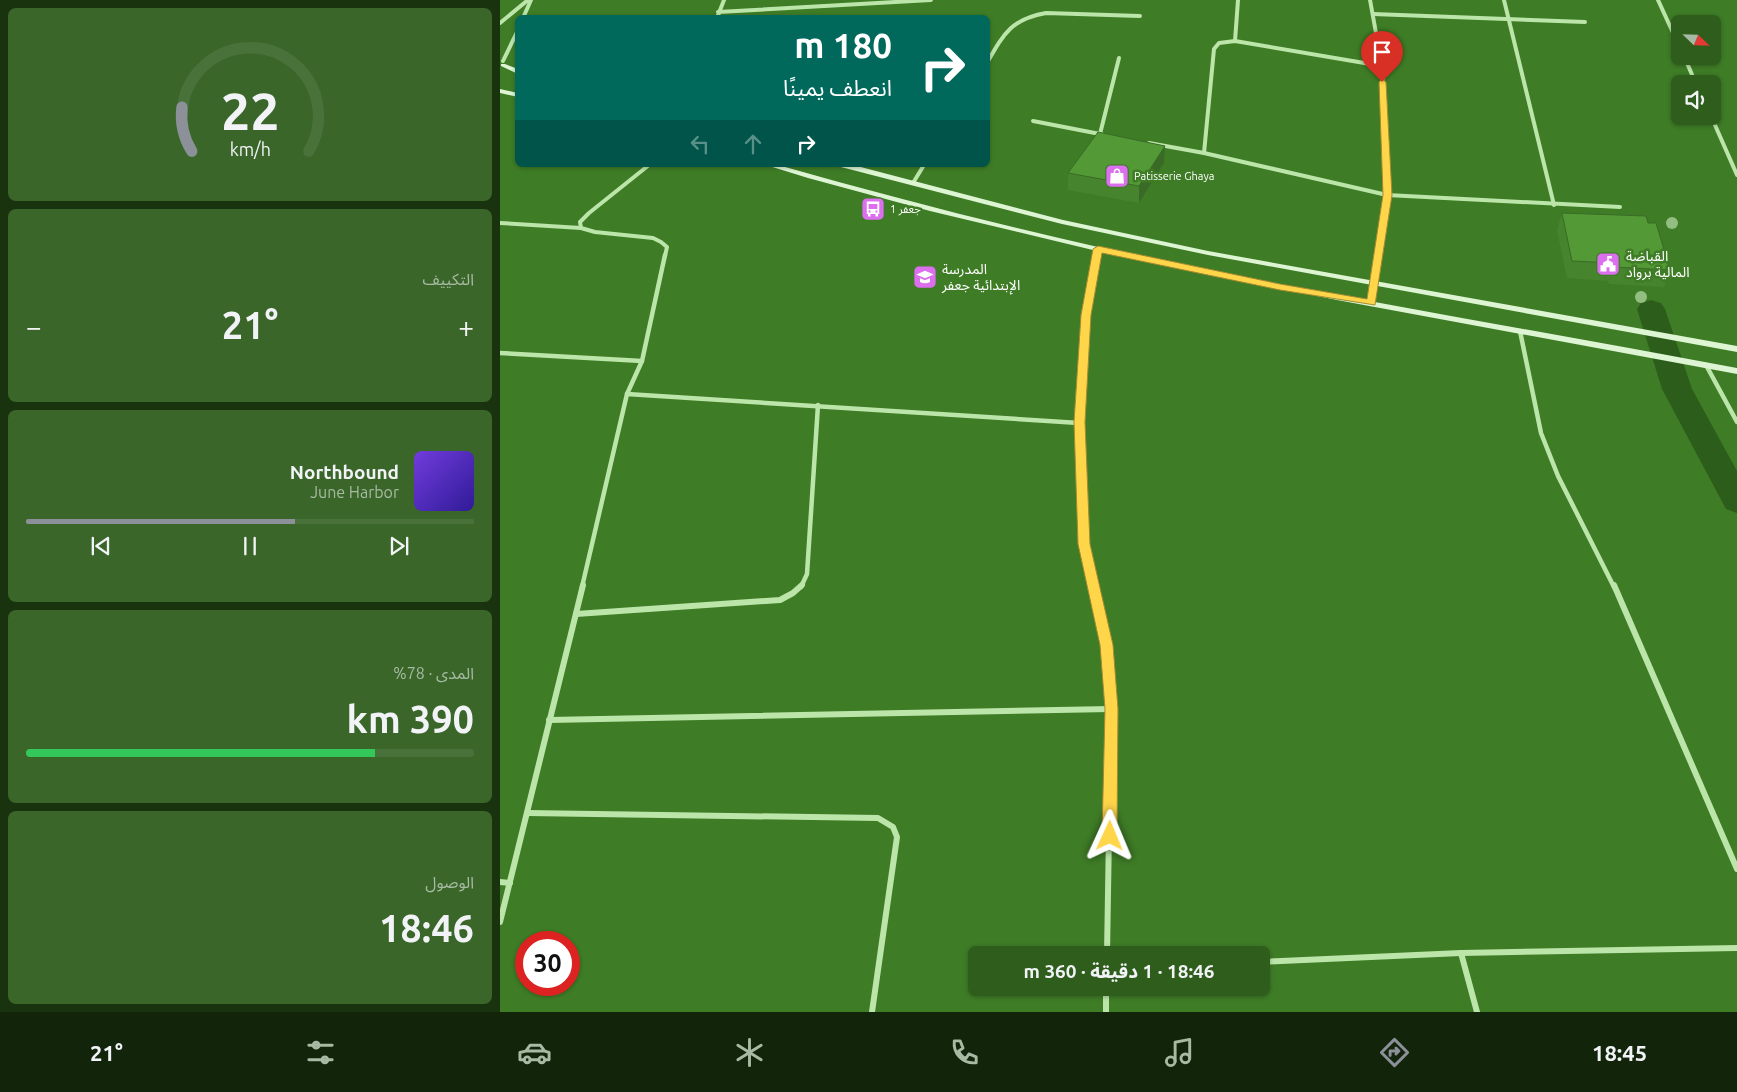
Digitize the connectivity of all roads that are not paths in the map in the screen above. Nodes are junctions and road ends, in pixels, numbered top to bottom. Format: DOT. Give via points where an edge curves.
graph roads {
  1 [pos="529,0"];
  2 [pos="724,0"];
  3 [pos="931,0"];
  4 [pos="1238,0"];
  5 [pos="1370,0"];
  6 [pos="1504,0"];
  7 [pos="1658,0"];
  8 [pos="718,12"];
  9 [pos="1373,14"];
  10 [pos="524,15"];
  11 [pos="718,15"];
  12 [pos="1140,16"];
  13 [pos="1508,19"];
  14 [pos="1585,22"];
  15 [pos="500,23"];
  16 [pos="1671,28"];
  17 [pos="515,36"];
  18 [pos="1235,41"];
  19 [pos="990,58"];
  20 [pos="1119,58"];
  21 [pos="502,63"];
  22 [pos="1382,66"];
  23 [pos="515,70"];
  24 [pos="500,91"];
  25 [pos="515,94"];
  26 [pos="1032,121"];
  27 [pos="1715,125"];
  28 [pos="1100,134"];
  29 [pos="1109,136"];
  30 [pos="1147,143"];
  31 [pos="1204,153"];
  32 [pos="646,167"];
  33 [pos="777,167"];
  34 [pos="852,167"];
  35 [pos="923,167"];
  36 [pos="1737,175"];
  37 [pos="913,183"];
  38 [pos="1387,195"];
  39 [pos="1554,205"];
  40 [pos="1620,207"];
  41 [pos="500,223"];
  42 [pos="581,228"];
  43 [pos="1098,249"];
  44 [pos="1373,282"];
  45 [pos="1371,303"];
  46 [pos="1520,331"];
  47 [pos="1737,349"];
  48 [pos="500,353"];
  49 [pos="642,361"];
  50 [pos="1706,365"];
  51 [pos="1737,371"];
  52 [pos="627,394"];
  53 [pos="818,405"];
  54 [pos="1079,422"];
  55 [pos="1737,422"];
  56 [pos="576,614"];
  57 [pos="1111,709"];
  58 [pos="549,720"];
  59 [pos="527,813"];
  60 [pos="1737,869"];
  61 [pos="500,882"];
  62 [pos="510,883"];
  63 [pos="500,922"];
  64 [pos="1107,946"];
  65 [pos="1737,948"];
  66 [pos="1461,953"];
  67 [pos="1270,962"];
  68 [pos="1106,996"];
  69 [pos="872,1012"];
  70 [pos="1106,1012"];
  71 [pos="1477,1012"];
  1 -- 10 [label="street"];
  1 -- 15 [label="street"];
  2 -- 8 [label="street"];
  3 -- 8 [label="street"];
  4 -- 18 [label="street"];
  5 -- 9 [label="street"];
  6 -- 13 [label="street"];
  7 -- 16 [label="street"];
  8 -- 11 [label="street"];
  9 -- 13 [label="street"];
  9 -- 22 [label="street"];
  12 -- 19 [label="street" via="1032,14 1008,27"];
  13 -- 14 [label="street"];
  13 -- 39 [label="street"];
  17 -- 21 [label="street"];
  18 -- 22 [label="street"];
  18 -- 31 [label="street" via="1224,41 1214,49"];
  20 -- 28 [label="street"];
  21 -- 23 [label="street"];
  22 -- 38 [label="street"];
  24 -- 25 [label="street"];
  26 -- 28 [label="street"];
  27 -- 36 [label="street"];
  28 -- 29 [label="street"];
  30 -- 31 [label="street"];
  31 -- 38 [label="street"];
  32 -- 42 [label="street" via="589,213 580,222"];
  33 -- 43 [label="street" via="947,213"];
  34 -- 37 [label="street"];
  35 -- 37 [label="street"];
  37 -- 44 [label="street" via="1091,228 1208,253"];
  38 -- 39 [label="street"];
  38 -- 44 [label="street"];
  39 -- 40 [label="street"];
  41 -- 42 [label="street"];
  42 -- 49 [label="street" via="591,232 653,238 667,248"];
  43 -- 45 [label="street"];
  43 -- 54 [label="street" via="1086,315"];
  44 -- 45 [label="street"];
  44 -- 47 [label="street"];
  45 -- 46 [label="street"];
  46 -- 50 [label="street"];
  46 -- 60 [label="street" via="1541,433 1558,476 1598,548"];
  48 -- 49 [label="street"];
  49 -- 52 [label="street"];
  50 -- 51 [label="street"];
  50 -- 55 [label="street"];
  52 -- 53 [label="street"];
  52 -- 56 [label="street"];
  53 -- 54 [label="street"];
  53 -- 56 [label="street" via="807,574 804,586 796,593 780,600"];
  54 -- 57 [label="street" via="1084,544 1106,645"];
  56 -- 58 [label="street"];
  57 -- 58 [label="street"];
  57 -- 64 [label="street"];
  58 -- 59 [label="street"];
  59 -- 62 [label="street"];
  59 -- 69 [label="street" via="878,818 893,827 897,837"];
  61 -- 62 [label="street"];
  62 -- 63 [label="street"];
  65 -- 66 [label="street"];
  66 -- 67 [label="street"];
  66 -- 71 [label="street"];
  68 -- 70 [label="street"];
}
